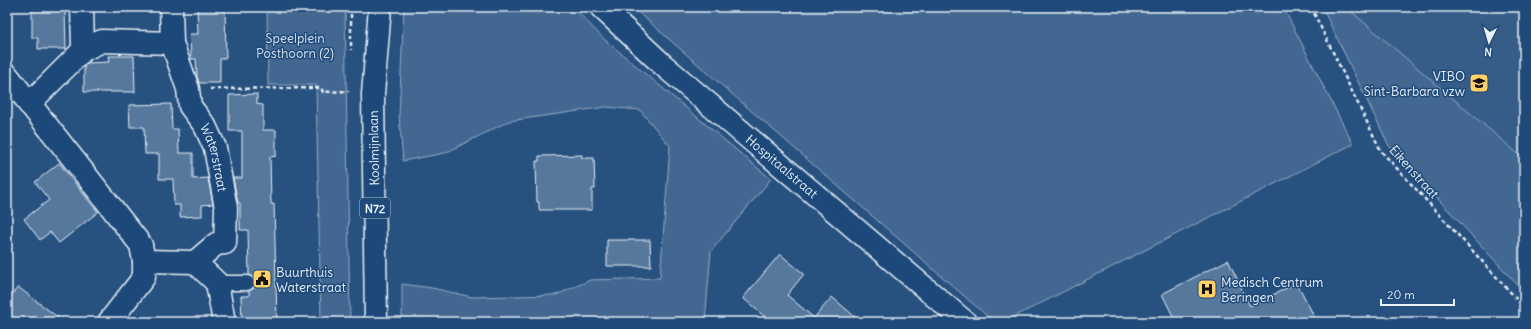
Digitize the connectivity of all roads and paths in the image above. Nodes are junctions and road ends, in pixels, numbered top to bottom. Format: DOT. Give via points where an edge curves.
graph roads {
  1 [pos="82,7"];
  2 [pos="171,7"];
  3 [pos="364,7"];
  4 [pos="380,7"];
  5 [pos="601,7"];
  6 [pos="1311,7"];
  7 [pos="172,43"];
  8 [pos="84,50"];
  9 [pos="7,75"];
  10 [pos="188,89"];
  11 [pos="352,91"];
  12 [pos="373,94"];
  13 [pos="29,104"];
  14 [pos="144,261"];
  15 [pos="195,262"];
  16 [pos="217,283"];
  17 [pos="247,283"];
  18 [pos="1524,307"];
  19 [pos="109,322"];
  20 [pos="224,322"];
  21 [pos="376,322"];
  22 [pos="965,322"];
  1 -- 8 [label="street"];
  2 -- 7 [label="street, Waterstraat"];
  3 -- 12 [label="street, Koolmijnlaan / N72"];
  4 -- 12 [label="street, Koolmijnlaan / N72"];
  5 -- 22 [label="street, Hospitaalstraat" via="663,65"];
  6 -- 18 [label="path, Eikenstraat" via="1381,151"];
  7 -- 8 [label="street" via="102,41"];
  7 -- 10 [label="street, Waterstraat"];
  8 -- 13 [label="street"];
  9 -- 13 [label="street"];
  10 -- 11 [label="path" via="321,88 323,92"];
  10 -- 15 [label="street, Waterstraat" via="190,106 205,126 215,148 226,208 225,243 216,244"];
  12 -- 21 [label="street, Koolmijnlaan / N72"];
  13 -- 14 [label="street" via="141,245"];
  14 -- 15 [label="street"];
  14 -- 19 [label="street" via="144,277"];
  15 -- 16 [label="street"];
  16 -- 17 [label="lane"];
  16 -- 20 [label="street"];
}
